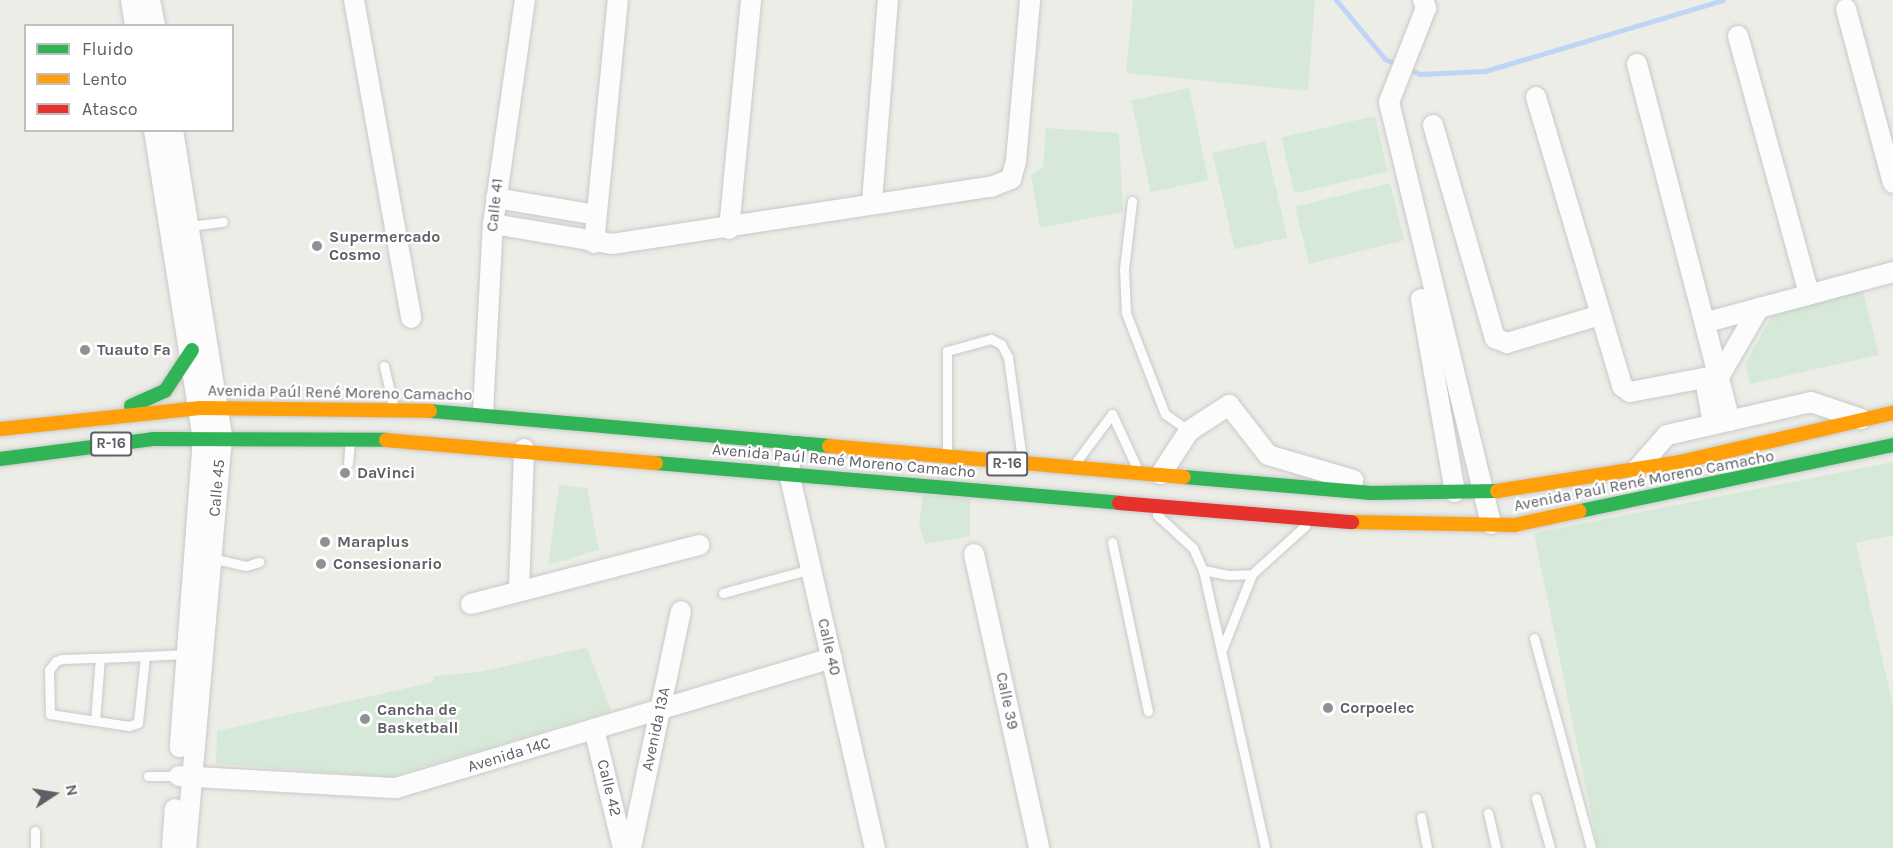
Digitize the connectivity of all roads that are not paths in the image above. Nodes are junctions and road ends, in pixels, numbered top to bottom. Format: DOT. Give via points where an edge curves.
graph roads {
  1 [pos="131,0"];
  2 [pos="150,0"];
  3 [pos="354,0"];
  4 [pos="525,0"];
  5 [pos="618,0"];
  6 [pos="751,0"];
  7 [pos="888,0"];
  8 [pos="1030,0"];
  9 [pos="1423,0"];
  10 [pos="1846,9"];
  11 [pos="135,24"];
  12 [pos="154,24"];
  13 [pos="1738,36"];
  14 [pos="1637,64"];
  15 [pos="1536,97"];
  16 [pos="1433,125"];
  17 [pos="154,132"];
  18 [pos="173,132"];
  19 [pos="1893,183"];
  20 [pos="496,198"];
  21 [pos="1132,201"];
  22 [pos="872,202"];
  23 [pos="597,215"];
  24 [pos="223,222"];
  25 [pos="493,224"];
  26 [pos="189,226"];
  27 [pos="729,229"];
  28 [pos="594,243"];
  29 [pos="1893,272"];
  30 [pos="1809,294"];
  31 [pos="1421,300"];
  32 [pos="1759,308"];
  33 [pos="1597,316"];
  34 [pos="411,318"];
  35 [pos="1707,322"];
  36 [pos="192,350"];
  37 [pos="384,366"];
  38 [pos="1713,377"];
  39 [pos="210,407"];
  40 [pos="393,408"];
  41 [pos="483,412"];
  42 [pos="1893,413"];
  43 [pos="114,414"];
  44 [pos="1864,419"];
  45 [pos="1721,423"];
  46 [pos="0,429"];
  47 [pos="1189,431"];
  48 [pos="212,437"];
  49 [pos="350,437"];
  50 [pos="792,445"];
  51 [pos="1893,445"];
  52 [pos="524,449"];
  53 [pos="947,458"];
  54 [pos="0,459"];
  55 [pos="348,463"];
  56 [pos="1023,465"];
  57 [pos="1073,468"];
  58 [pos="1637,469"];
  59 [pos="789,473"];
  60 [pos="1140,474"];
  61 [pos="1161,474"];
  62 [pos="1401,492"];
  63 [pos="1455,492"];
  64 [pos="1484,492"];
  65 [pos="1147,505"];
  66 [pos="1313,519"];
  67 [pos="1491,524"];
  68 [pos="1112,542"];
  69 [pos="699,545"];
  70 [pos="974,554"];
  71 [pos="211,558"];
  72 [pos="259,562"];
  73 [pos="811,569"];
  74 [pos="1203,570"];
  75 [pos="1252,574"];
  76 [pos="519,588"];
  77 [pos="723,593"];
  78 [pos="471,604"];
  79 [pos="681,611"];
  80 [pos="1534,638"];
  81 [pos="187,654"];
  82 [pos="1220,654"];
  83 [pos="145,656"];
  84 [pos="100,658"];
  85 [pos="832,658"];
  86 [pos="1148,711"];
  87 [pos="95,721"];
  88 [pos="594,729"];
  89 [pos="148,776"];
  90 [pos="184,777"];
  91 [pos="1536,798"];
  92 [pos="1488,813"];
  93 [pos="1421,817"];
  94 [pos="35,831"];
  95 [pos="35,848"];
  96 [pos="172,848"];
  97 [pos="186,848"];
  98 [pos="623,848"];
  99 [pos="631,848"];
  100 [pos="875,848"];
  101 [pos="1039,848"];
  102 [pos="1265,848"];
  103 [pos="1427,848"];
  104 [pos="1496,848"];
  105 [pos="1550,848"];
  106 [pos="1591,848"];
  1 -- 11 [label="street"];
  2 -- 12 [label="street"];
  3 -- 34 [label="street"];
  4 -- 20 [label="street, Calle 41"];
  5 -- 23 [label="street"];
  6 -- 27 [label="street"];
  7 -- 22 [label="street"];
  8 -- 22 [label="street" via="1011,178 991,187"];
  9 -- 64 [label="street" via="1426,8 1389,102"];
  10 -- 19 [label="street"];
  13 -- 30 [label="street"];
  14 -- 35 [label="street"];
  15 -- 33 [label="street"];
  16 -- 33 [label="street" via="1495,338 1507,343"];
  17 -- 36 [label="street, Calle 45"];
  18 -- 26 [label="street, Calle 45"];
  20 -- 23 [label="street"];
  20 -- 25 [label="street, Calle 41"];
  21 -- 47 [label="lane" via="1124,269 1126,313 1165,414"];
  22 -- 27 [label="street"];
  23 -- 28 [label="street"];
  24 -- 26 [label="lane"];
  25 -- 28 [label="street"];
  25 -- 41 [label="street, Calle 41"];
  26 -- 39 [label="street, Calle 45"];
  27 -- 28 [label="street"];
  29 -- 30 [label="street"];
  30 -- 32 [label="street"];
  31 -- 63 [label="street"];
  32 -- 35 [label="street"];
  32 -- 38 [label="street"];
  33 -- 38 [label="street" via="1618,379 1630,392"];
  35 -- 38 [label="street"];
  36 -- 39 [label="street, Calle 45"];
  36 -- 43 [label="main road" via="165,391"];
  37 -- 40 [label="lane"];
  38 -- 45 [label="street"];
  39 -- 40 [label="main road, Avenida Paúl René Moreno Camacho / R-16"];
  39 -- 43 [label="main road, Avenida Paúl René Moreno Camacho / R-16"];
  39 -- 48 [label="street, Calle 45"];
  40 -- 41 [label="main road, Avenida Paúl René Moreno Camacho / R-16"];
  41 -- 50 [label="main road, Avenida Paúl René Moreno Camacho / R-16"];
  42 -- 44 [label="main road, Avenida Paúl René Moreno Camacho / R-16"];
  43 -- 46 [label="main road, Avenida Paúl René Moreno Camacho / R-16"];
  44 -- 45 [label="street" via="1812,402"];
  44 -- 58 [label="main road, Avenida Paúl René Moreno Camacho / R-16"];
  45 -- 58 [label="street" via="1667,435"];
  47 -- 61 [label="street"];
  47 -- 62 [label="street" via="1229,405 1268,455"];
  48 -- 49 [label="main road, Avenida Paúl René Moreno Camacho / R-16"];
  48 -- 54 [label="main road, Avenida Paúl René Moreno Camacho / R-16"];
  48 -- 71 [label="street, Calle 45"];
  48 -- 81 [label="street, Calle 45"];
  49 -- 52 [label="main road, Avenida Paúl René Moreno Camacho / R-16"];
  49 -- 55 [label="lane"];
  50 -- 53 [label="main road, Avenida Paúl René Moreno Camacho / R-16"];
  50 -- 59 [label="street, Calle 40"];
  51 -- 67 [label="main road, Avenida Paúl René Moreno Camacho / R-16" via="1612,507"];
  52 -- 59 [label="main road, Avenida Paúl René Moreno Camacho / R-16"];
  52 -- 76 [label="street"];
  53 -- 56 [label="main road, Avenida Paúl René Moreno Camacho / R-16"];
  53 -- 56 [label="lane" via="947,351 991,339 1001,344 1008,357"];
  56 -- 57 [label="main road, Avenida Paúl René Moreno Camacho / R-16"];
  57 -- 60 [label="main road, Avenida Paúl René Moreno Camacho / R-16"];
  57 -- 60 [label="lane" via="1112,414"];
  58 -- 64 [label="main road, Avenida Paúl René Moreno Camacho / R-16"];
  59 -- 65 [label="main road, Avenida Paúl René Moreno Camacho / R-16"];
  59 -- 73 [label="street, Calle 40"];
  60 -- 61 [label="main road, Avenida Paúl René Moreno Camacho / R-16"];
  61 -- 62 [label="main road, Avenida Paúl René Moreno Camacho / R-16"];
  62 -- 63 [label="main road, Avenida Paúl René Moreno Camacho / R-16"];
  63 -- 64 [label="main road, Avenida Paúl René Moreno Camacho / R-16"];
  64 -- 67 [label="street"];
  65 -- 66 [label="main road, Avenida Paúl René Moreno Camacho / R-16"];
  65 -- 74 [label="lane" via="1193,548"];
  66 -- 67 [label="main road, Avenida Paúl René Moreno Camacho / R-16"];
  66 -- 75 [label="lane"];
  68 -- 86 [label="lane"];
  69 -- 76 [label="street"];
  70 -- 101 [label="street, Calle 39"];
  71 -- 72 [label="lane" via="246,566"];
  71 -- 90 [label="street, Calle 45"];
  73 -- 77 [label="lane"];
  73 -- 85 [label="street, Calle 40"];
  74 -- 75 [label="lane"];
  74 -- 82 [label="lane"];
  75 -- 82 [label="lane"];
  76 -- 78 [label="street"];
  79 -- 99 [label="street, Avenida 13A"];
  80 -- 106 [label="lane"];
  81 -- 83 [label="lane"];
  81 -- 90 [label="street, Calle 45"];
  82 -- 102 [label="lane"];
  83 -- 84 [label="lane"];
  83 -- 87 [label="lane" via="138,723"];
  84 -- 87 [label="lane"];
  84 -- 87 [label="lane" via="62,659 49,670 50,714"];
  85 -- 88 [label="street, Avenida 14C"];
  85 -- 100 [label="street, Calle 40"];
  88 -- 90 [label="street, Avenida 14C" via="396,788"];
  88 -- 98 [label="street, Calle 42"];
  89 -- 90 [label="lane"];
  90 -- 96 [label="street, Calle 45"];
  90 -- 97 [label="street, Calle 45"];
  91 -- 105 [label="lane"];
  92 -- 104 [label="lane"];
  93 -- 103 [label="lane"];
  94 -- 95 [label="lane"];
}
